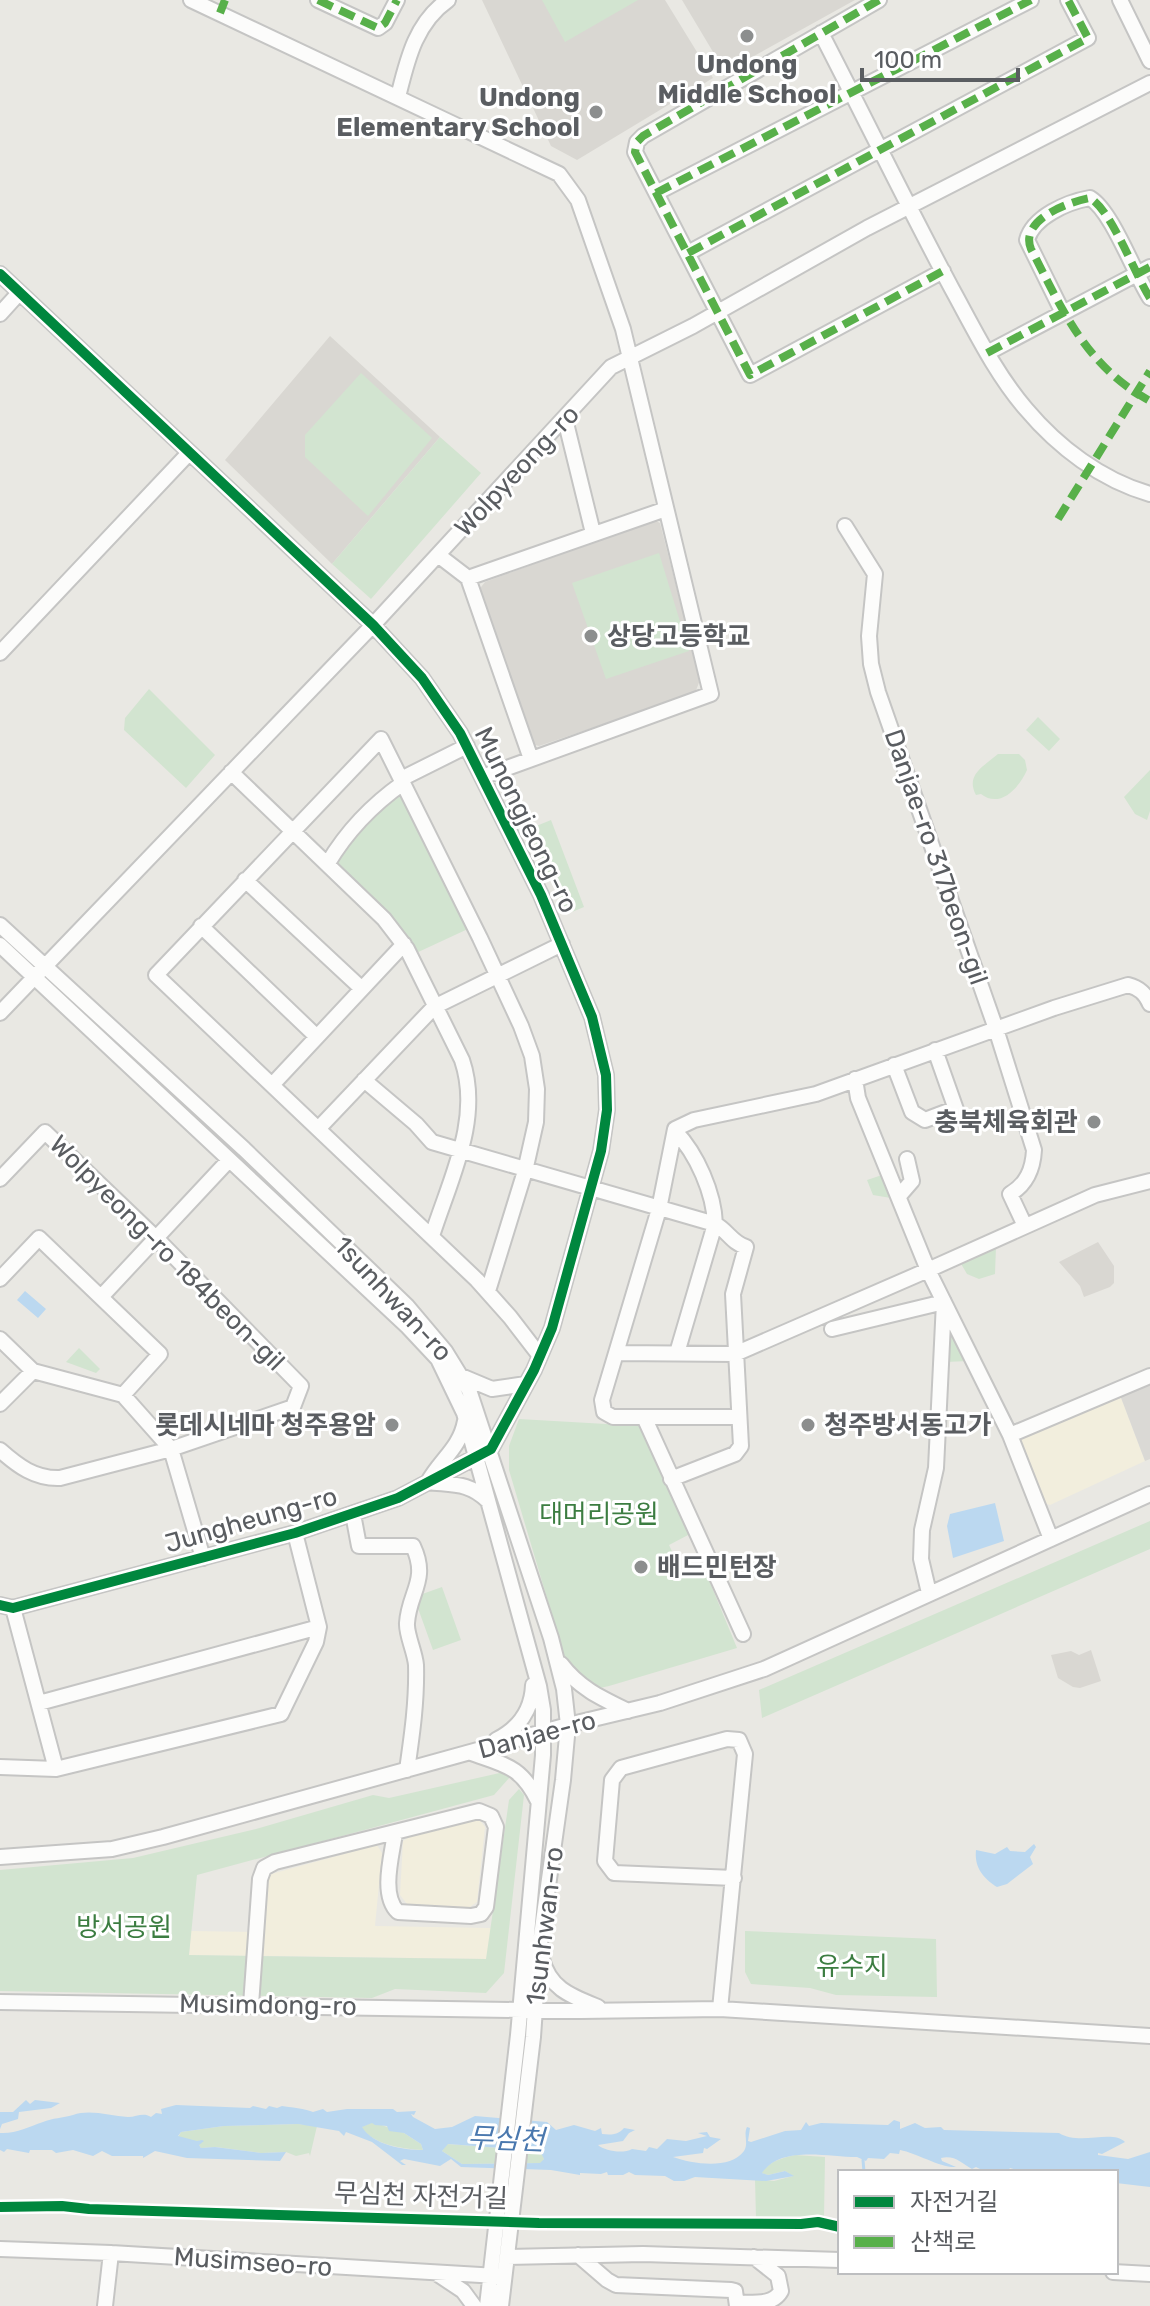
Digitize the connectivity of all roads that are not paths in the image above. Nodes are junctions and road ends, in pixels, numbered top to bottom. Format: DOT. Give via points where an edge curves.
graph roads {
  1 [pos="191,0"];
  2 [pos="318,0"];
  3 [pos="397,0"];
  4 [pos="448,0"];
  5 [pos="879,0"];
  6 [pos="1031,0"];
  7 [pos="1068,0"];
  8 [pos="1120,0"];
  9 [pos="338,4"];
  10 [pos="222,6"];
  11 [pos="821,33"];
  12 [pos="1150,61"];
  13 [pos="1150,83"];
  14 [pos="852,92"];
  15 [pos="398,97"];
  16 [pos="881,149"];
  17 [pos="656,193"];
  18 [pos="910,206"];
  19 [pos="688,253"];
  20 [pos="1150,267"];
  21 [pos="943,271"];
  22 [pos="0,274"];
  23 [pos="1135,275"];
  24 [pos="19,293"];
  25 [pos="1150,298"];
  26 [pos="719,312"];
  27 [pos="1063,313"];
  28 [pos="0,314"];
  29 [pos="987,353"];
  30 [pos="629,358"];
  31 [pos="565,419"];
  32 [pos="189,453"];
  33 [pos="1150,494"];
  34 [pos="666,509"];
  35 [pos="845,526"];
  36 [pos="593,533"];
  37 [pos="438,555"];
  38 [pos="468,578"];
  39 [pos="373,625"];
  40 [pos="0,653"];
  41 [pos="467,746"];
  42 [pos="531,759"];
  43 [pos="231,772"];
  44 [pos="482,777"];
  45 [pos="402,781"];
  46 [pos="292,829"];
  47 [pos="328,863"];
  48 [pos="245,880"];
  49 [pos="0,925"];
  50 [pos="201,926"];
  51 [pos="404,944"];
  52 [pos="562,944"];
  53 [pos="0,945"];
  54 [pos="38,972"];
  55 [pos="496,977"];
  56 [pos="361,988"];
  57 [pos="1150,1004"];
  58 [pos="434,1007"];
  59 [pos="0,1013"];
  60 [pos="996,1029"];
  61 [pos="317,1037"];
  62 [pos="935,1050"];
  63 [pos="894,1065"];
  64 [pos="855,1079"];
  65 [pos="364,1080"];
  66 [pos="272,1085"];
  67 [pos="318,1129"];
  68 [pos="675,1131"];
  69 [pos="459,1151"];
  70 [pos="907,1159"];
  71 [pos="229,1160"];
  72 [pos="525,1171"];
  73 [pos="0,1179"];
  74 [pos="1150,1181"];
  75 [pos="590,1190"];
  76 [pos="899,1196"];
  77 [pos="659,1209"];
  78 [pos="715,1224"];
  79 [pos="1025,1226"];
  80 [pos="432,1236"];
  81 [pos="157,1239"];
  82 [pos="928,1270"];
  83 [pos="0,1279"];
  84 [pos="488,1291"];
  85 [pos="101,1297"];
  86 [pos="944,1302"];
  87 [pos="832,1329"];
  88 [pos="0,1339"];
  89 [pos="616,1353"];
  90 [pos="677,1353"];
  91 [pos="735,1354"];
  92 [pos="540,1356"];
  93 [pos="33,1371"];
  94 [pos="461,1376"];
  95 [pos="1150,1376"];
  96 [pos="526,1384"];
  97 [pos="123,1395"];
  98 [pos="0,1404"];
  99 [pos="464,1413"];
  100 [pos="644,1417"];
  101 [pos="738,1417"];
  102 [pos="1010,1435"];
  103 [pos="171,1449"];
  104 [pos="491,1449"];
  105 [pos="0,1450"];
  106 [pos="476,1456"];
  107 [pos="671,1479"];
  108 [pos="428,1482"];
  109 [pos="1150,1494"];
  110 [pos="488,1501"];
  111 [pos="353,1514"];
  112 [pos="295,1533"];
  113 [pos="1051,1539"];
  114 [pos="203,1558"];
  115 [pos="929,1593"];
  116 [pos="6,1606"];
  117 [pos="319,1627"];
  118 [pos="743,1634"];
  119 [pos="556,1658"];
  120 [pos="535,1668"];
  121 [pos="39,1703"];
  122 [pos="628,1711"];
  123 [pos="568,1725"];
  124 [pos="543,1732"];
  125 [pos="470,1753"];
  126 [pos="0,1767"];
  127 [pos="56,1769"];
  128 [pos="407,1770"];
  129 [pos="539,1803"];
  130 [pos="395,1833"];
  131 [pos="0,1857"];
  132 [pos="734,1878"];
  133 [pos="539,1950"];
  134 [pos="0,2002"];
  135 [pos="251,2005"];
  136 [pos="720,2009"];
  137 [pos="528,2010"];
  138 [pos="606,2011"];
  139 [pos="1150,2036"];
  140 [pos="0,2249"];
  141 [pos="111,2253"];
  142 [pos="503,2253"];
  143 [pos="578,2255"];
  144 [pos="754,2257"];
  145 [pos="838,2260"];
  146 [pos="1118,2272"];
  147 [pos="436,2273"];
  148 [pos="1150,2274"];
  149 [pos="498,2276"];
  150 [pos="737,2304"];
  151 [pos="105,2306"];
  152 [pos="474,2306"];
  153 [pos="487,2306"];
  154 [pos="501,2306"];
  1 -- 10 [label="street"];
  2 -- 9 [label="street"];
  3 -- 9 [label="street" via="378,28"];
  4 -- 15 [label="street" via="422,25"];
  5 -- 11 [label="street"];
  6 -- 14 [label="street"];
  7 -- 16 [label="street" via="1088,38"];
  8 -- 12 [label="street"];
  10 -- 15 [label="street"];
  11 -- 14 [label="street"];
  11 -- 17 [label="street" via="643,136 635,152"];
  13 -- 18 [label="street, Wolpyeong-ro"];
  14 -- 16 [label="street"];
  14 -- 17 [label="street"];
  15 -- 30 [label="street" via="559,174 578,200"];
  16 -- 18 [label="street"];
  16 -- 19 [label="street"];
  17 -- 19 [label="street"];
  18 -- 21 [label="street"];
  18 -- 26 [label="street, Wolpyeong-ro"];
  19 -- 26 [label="street"];
  20 -- 23 [label="street"];
  21 -- 26 [label="street" via="750,375"];
  21 -- 29 [label="street"];
  22 -- 24 [label="street, Munongjeong-ro"];
  23 -- 25 [label="street"];
  23 -- 27 [label="street"];
  23 -- 27 [label="street" via="1099,203 1076,200 1038,221 1027,240"];
  24 -- 28 [label="street"];
  24 -- 32 [label="street, Munongjeong-ro"];
  26 -- 30 [label="street, Wolpyeong-ro"];
  27 -- 29 [label="street"];
  29 -- 33 [label="street" via="1049,433 1081,460"];
  30 -- 31 [label="street, Wolpyeong-ro" via="611,367"];
  30 -- 34 [label="street"];
  31 -- 36 [label="street"];
  31 -- 37 [label="street, Wolpyeong-ro"];
  32 -- 39 [label="street, Munongjeong-ro"];
  32 -- 40 [label="street"];
  34 -- 36 [label="street"];
  34 -- 42 [label="street" via="711,694"];
  35 -- 60 [label="street, Danjae-ro 317beon-gil" via="875,574 869,636 879,693"];
  36 -- 38 [label="street"];
  37 -- 38 [label="street"];
  37 -- 39 [label="street, Wolpyeong-ro"];
  38 -- 42 [label="street"];
  39 -- 41 [label="street, Munongjeong-ro" via="422,678"];
  39 -- 43 [label="street, Wolpyeong-ro"];
  41 -- 44 [label="street, Munongjeong-ro"];
  41 -- 45 [label="street, Munongjeong-ro"];
  42 -- 44 [label="street"];
  43 -- 46 [label="street"];
  43 -- 54 [label="street, Wolpyeong-ro"];
  44 -- 52 [label="street, Munongjeong-ro"];
  45 -- 46 [label="street" via="381,739"];
  45 -- 47 [label="street, Munongjeong-ro" via="360,819"];
  45 -- 55 [label="street"];
  46 -- 47 [label="street"];
  46 -- 48 [label="street"];
  47 -- 51 [label="street"];
  48 -- 50 [label="street"];
  48 -- 56 [label="street"];
  49 -- 54 [label="street, 1sunhwan-ro"];
  50 -- 61 [label="street"];
  50 -- 66 [label="street" via="156,975"];
  51 -- 56 [label="street"];
  51 -- 58 [label="street"];
  52 -- 55 [label="street"];
  52 -- 75 [label="street, Munongjeong-ro" via="592,1017 606,1075 607,1110"];
  53 -- 54 [label="street, 1sunhwan-ro"];
  54 -- 59 [label="street, Wolpyeong-ro"];
  54 -- 71 [label="street, 1sunhwan-ro"];
  54 -- 94 [label="street, 1sunhwan-ro" via="244,1149 407,1306"];
  55 -- 58 [label="street"];
  55 -- 72 [label="street" via="533,1062 536,1122"];
  56 -- 61 [label="street"];
  57 -- 60 [label="street" via="1138,988 1128,985"];
  58 -- 65 [label="street"];
  58 -- 69 [label="street" via="468,1078 467,1127"];
  60 -- 62 [label="street"];
  60 -- 79 [label="street, Danjae-ro 317beon-gil" via="1034,1150 1025,1182 1010,1194"];
  61 -- 66 [label="street"];
  62 -- 63 [label="street"];
  62 -- 63 [label="street" via="956,1114 925,1120 912,1112"];
  63 -- 64 [label="street"];
  64 -- 68 [label="street" via="816,1094 694,1120"];
  64 -- 76 [label="street"];
  65 -- 67 [label="street"];
  65 -- 69 [label="street" via="432,1142"];
  66 -- 67 [label="street"];
  67 -- 80 [label="street"];
  68 -- 77 [label="street"];
  68 -- 78 [label="street" via="688,1145 715,1205"];
  69 -- 72 [label="street"];
  69 -- 80 [label="street"];
  70 -- 76 [label="street" via="912,1181"];
  71 -- 81 [label="street"];
  71 -- 99 [label="street, 1sunhwan-ro" via="427,1346"];
  72 -- 75 [label="street"];
  72 -- 84 [label="street"];
  73 -- 81 [label="street, Wolpyeong-ro 184beon-gil" via="45,1132"];
  74 -- 79 [label="street" via="1095,1195"];
  75 -- 77 [label="street"];
  75 -- 92 [label="street, Munongjeong-ro"];
  76 -- 82 [label="street"];
  77 -- 78 [label="street"];
  77 -- 89 [label="street"];
  78 -- 90 [label="street"];
  78 -- 91 [label="street" via="746,1247 733,1294"];
  79 -- 82 [label="street"];
  80 -- 84 [label="street"];
  81 -- 85 [label="street"];
  81 -- 103 [label="street, Wolpyeong-ro 184beon-gil" via="301,1386 293,1407"];
  82 -- 86 [label="street"];
  82 -- 91 [label="street"];
  83 -- 85 [label="street" via="39,1238"];
  84 -- 92 [label="street"];
  85 -- 97 [label="street" via="160,1354"];
  86 -- 87 [label="street"];
  86 -- 102 [label="street"];
  86 -- 115 [label="street" via="936,1468 922,1530 921,1559"];
  88 -- 93 [label="street"];
  89 -- 90 [label="street"];
  89 -- 100 [label="street" via="602,1400 604,1412"];
  90 -- 91 [label="street"];
  91 -- 101 [label="street"];
  92 -- 96 [label="street, Munongjeong-ro"];
  93 -- 97 [label="street"];
  93 -- 98 [label="street"];
  94 -- 96 [label="street" via="492,1389"];
  94 -- 104 [label="street, 1sunhwan-ro"];
  95 -- 102 [label="street"];
  96 -- 104 [label="street, Munongjeong-ro"];
  97 -- 103 [label="street"];
  99 -- 106 [label="street, 1sunhwan-ro"];
  99 -- 108 [label="street" via="459,1443"];
  100 -- 101 [label="street"];
  100 -- 107 [label="street"];
  101 -- 107 [label="street" via="741,1446 735,1454"];
  102 -- 113 [label="street"];
  103 -- 105 [label="street, Wolpyeong-ro 184beon-gil" via="60,1478 28,1472"];
  103 -- 114 [label="street"];
  104 -- 106 [label="street, Jungheung-ro"];
  104 -- 119 [label="street, 1sunhwan-ro"];
  106 -- 108 [label="street, Jungheung-ro"];
  106 -- 110 [label="street, 1sunhwan-ro"];
  107 -- 118 [label="street"];
  108 -- 110 [label="street" via="464,1484"];
  108 -- 111 [label="street, Jungheung-ro"];
  109 -- 113 [label="street, Danjae-ro"];
  110 -- 120 [label="street, 1sunhwan-ro"];
  111 -- 112 [label="street, Jungheung-ro"];
  111 -- 128 [label="street" via="359,1546 413,1546 420,1568 406,1626 416,1663"];
  112 -- 114 [label="street, Jungheung-ro"];
  112 -- 117 [label="street"];
  113 -- 115 [label="street, Danjae-ro"];
  114 -- 116 [label="street, Jungheung-ro"];
  115 -- 122 [label="street, Danjae-ro" via="764,1669"];
  116 -- 121 [label="street"];
  117 -- 121 [label="street"];
  117 -- 127 [label="street" via="281,1714"];
  119 -- 122 [label="street" via="581,1687"];
  119 -- 123 [label="street, 1sunhwan-ro"];
  120 -- 124 [label="street, 1sunhwan-ro"];
  120 -- 125 [label="street" via="532,1702 522,1719 507,1734"];
  121 -- 127 [label="street"];
  122 -- 123 [label="street, Danjae-ro"];
  123 -- 124 [label="street, Danjae-ro"];
  123 -- 133 [label="street, 1sunhwan-ro"];
  124 -- 125 [label="street, Danjae-ro"];
  124 -- 129 [label="street, 1sunhwan-ro"];
  125 -- 128 [label="street, Danjae-ro"];
  125 -- 129 [label="street" via="511,1767 529,1781"];
  126 -- 127 [label="street"];
  128 -- 131 [label="street, Danjae-ro" via="112,1849"];
  129 -- 137 [label="street, 1sunhwan-ro"];
  130 -- 130 [label="street" via="479,1811 491,1816 496,1827 481,1914 398,1912 389,1891"];
  130 -- 135 [label="street" via="264,1868"];
  132 -- 132 [label="street" via="745,1754 739,1740 621,1768 612,1780 605,1861 614,1873"];
  132 -- 136 [label="street"];
  133 -- 137 [label="street, 1sunhwan-ro"];
  133 -- 138 [label="street" via="546,1972 564,1993"];
  134 -- 135 [label="street, Musimdong-ro"];
  135 -- 137 [label="street, Musimdong-ro"];
  136 -- 138 [label="street, Musimdong-ro"];
  136 -- 139 [label="street, Musimdong-ro"];
  137 -- 138 [label="street, Musimdong-ro"];
  137 -- 142 [label="street, 1sunhwan-ro"];
  140 -- 141 [label="street, Musimseo-ro"];
  141 -- 147 [label="street, Musimseo-ro"];
  141 -- 151 [label="street"];
  142 -- 143 [label="street"];
  142 -- 149 [label="street"];
  143 -- 144 [label="street"];
  143 -- 150 [label="street" via="616,2285 731,2290"];
  144 -- 145 [label="street"];
  144 -- 150 [label="street" via="778,2276 781,2291 770,2301"];
  146 -- 148 [label="street"];
  147 -- 149 [label="street, Musimseo-ro"];
  147 -- 152 [label="street" via="463,2291"];
  149 -- 153 [label="street"];
  149 -- 154 [label="street"];
}
